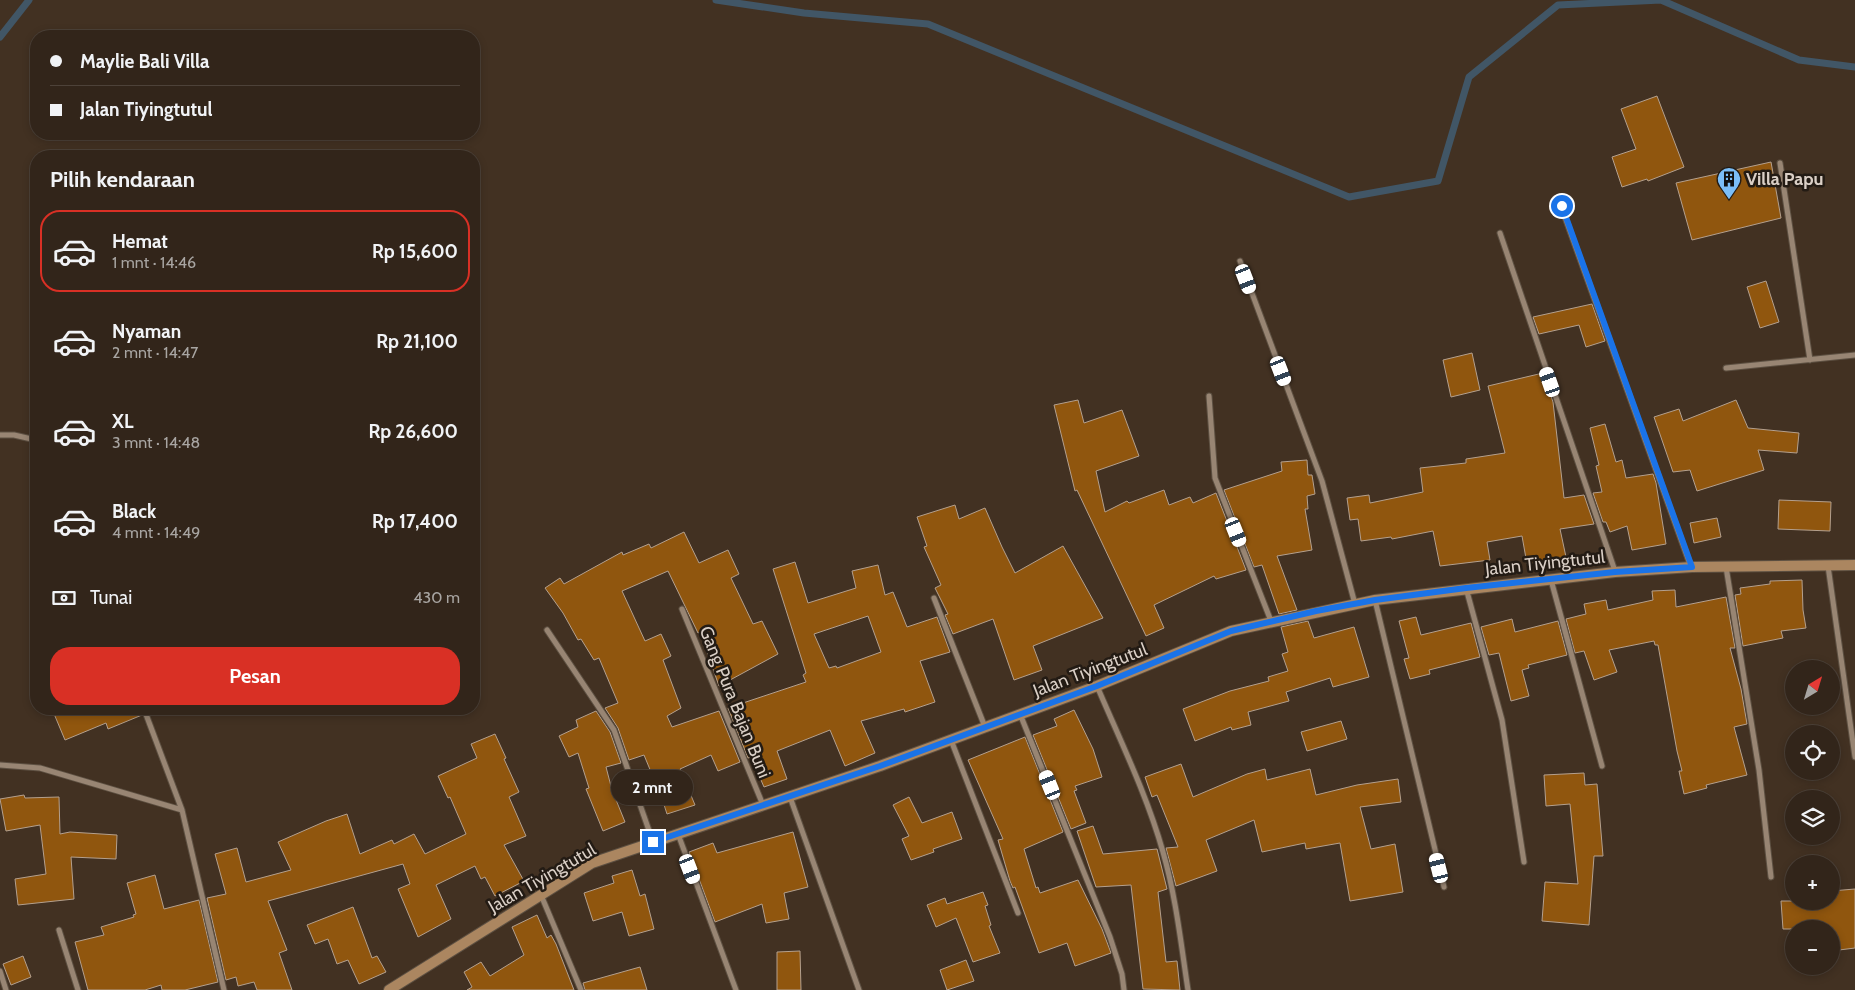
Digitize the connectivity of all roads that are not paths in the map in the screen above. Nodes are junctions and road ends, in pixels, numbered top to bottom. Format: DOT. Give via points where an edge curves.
graph roads {
  1 [pos="1780,163"];
  2 [pos="1562,206"];
  3 [pos="1500,234"];
  4 [pos="1240,260"];
  5 [pos="1855,356"];
  6 [pos="1810,360"];
  7 [pos="1726,368"];
  8 [pos="1209,396"];
  9 [pos="0,435"];
  10 [pos="30,439"];
  11 [pos="1855,565"];
  12 [pos="1726,566"];
  13 [pos="1828,566"];
  14 [pos="1692,567"];
  15 [pos="1615,572"];
  16 [pos="1551,579"];
  17 [pos="1466,588"];
  18 [pos="934,598"];
  19 [pos="1375,600"];
  20 [pos="1355,604"];
  21 [pos="682,609"];
  22 [pos="1271,621"];
  23 [pos="547,630"];
  24 [pos="1097,686"];
  25 [pos="1020,714"];
  26 [pos="146,715"];
  27 [pos="985,727"];
  28 [pos="951,739"];
  29 [pos="1855,757"];
  30 [pos="0,765"];
  31 [pos="1602,766"];
  32 [pos="790,796"];
  33 [pos="763,805"];
  34 [pos="182,810"];
  35 [pos="678,834"];
  36 [pos="653,842"];
  37 [pos="1524,862"];
  38 [pos="1771,877"];
  39 [pos="1444,887"];
  40 [pos="541,894"];
  41 [pos="1018,913"];
  42 [pos="59,930"];
  43 [pos="0,971"];
  44 [pos="6,990"];
  45 [pos="78,990"];
  46 [pos="224,990"];
  47 [pos="389,990"];
  48 [pos="581,990"];
  49 [pos="736,990"];
  50 [pos="859,990"];
  51 [pos="1124,990"];
  52 [pos="1188,990"];
  1 -- 6 [label="street"];
  2 -- 14 [label="street"];
  3 -- 15 [label="street"];
  4 -- 20 [label="street" via="1322,481"];
  5 -- 6 [label="street"];
  6 -- 7 [label="street"];
  8 -- 22 [label="street" via="1215,478"];
  9 -- 10 [label="street"];
  11 -- 13 [label="street, Jalan Tiyingtutul"];
  12 -- 13 [label="street, Jalan Tiyingtutul"];
  12 -- 14 [label="street, Jalan Tiyingtutul"];
  12 -- 38 [label="street"];
  13 -- 29 [label="street"];
  14 -- 15 [label="street, Jalan Tiyingtutul"];
  15 -- 16 [label="street, Jalan Tiyingtutul"];
  16 -- 17 [label="street, Jalan Tiyingtutul"];
  16 -- 31 [label="street"];
  17 -- 19 [label="street, Jalan Tiyingtutul"];
  17 -- 37 [label="street" via="1502,720"];
  18 -- 27 [label="street"];
  19 -- 20 [label="street, Jalan Tiyingtutul"];
  19 -- 39 [label="street"];
  20 -- 22 [label="street, Jalan Tiyingtutul"];
  21 -- 33 [label="street, Gang Pura Bajan Buni"];
  22 -- 24 [label="street, Jalan Tiyingtutul" via="1231,631"];
  23 -- 36 [label="street" via="614,730"];
  24 -- 25 [label="street, Jalan Tiyingtutul"];
  24 -- 52 [label="street" via="1163,852"];
  25 -- 27 [label="street, Jalan Tiyingtutul"];
  25 -- 51 [label="street" via="1110,937"];
  26 -- 34 [label="street"];
  27 -- 28 [label="street, Jalan Tiyingtutul"];
  28 -- 32 [label="street, Jalan Tiyingtutul"];
  28 -- 41 [label="street"];
  30 -- 34 [label="street" via="40,768"];
  32 -- 33 [label="street, Jalan Tiyingtutul"];
  32 -- 50 [label="street"];
  33 -- 35 [label="street, Jalan Tiyingtutul"];
  34 -- 46 [label="street"];
  35 -- 36 [label="street, Jalan Tiyingtutul"];
  35 -- 49 [label="street"];
  36 -- 40 [label="street, Jalan Tiyingtutul" via="592,863"];
  40 -- 47 [label="street, Jalan Tiyingtutul"];
  40 -- 48 [label="street"];
  42 -- 45 [label="street"];
  43 -- 44 [label="street"];
}
